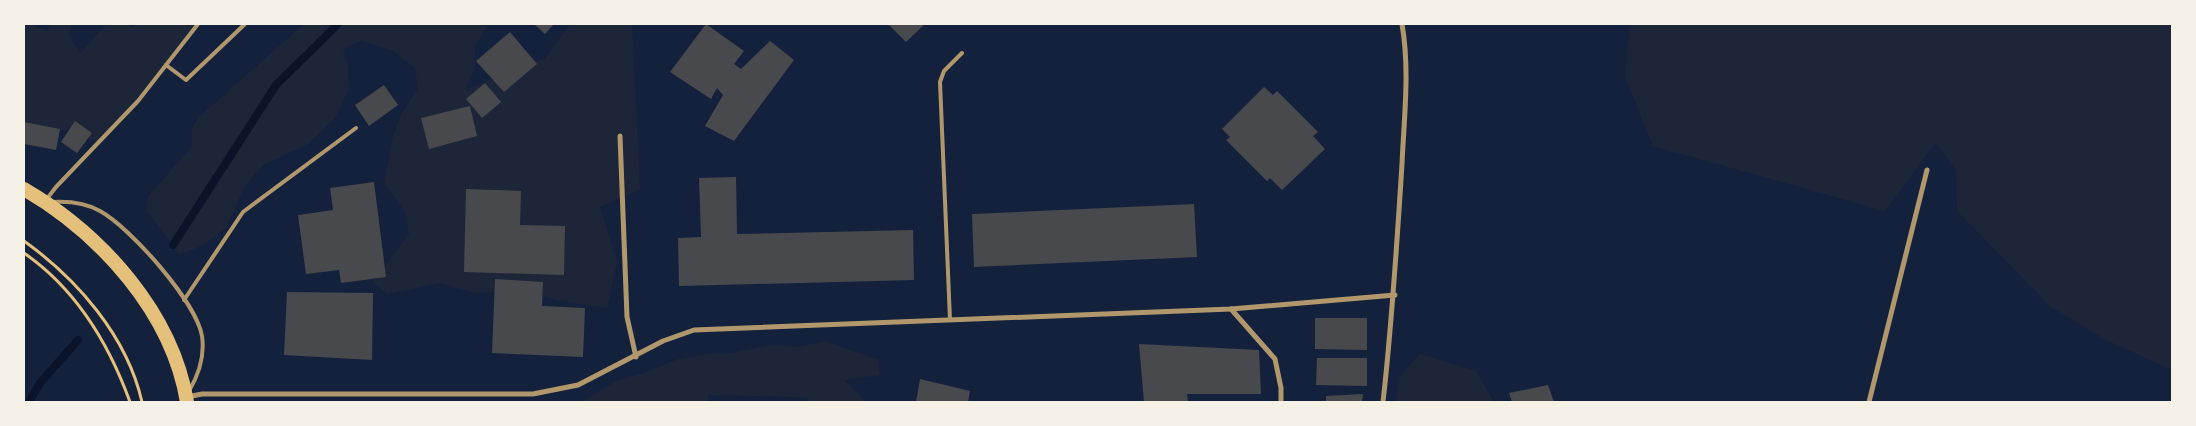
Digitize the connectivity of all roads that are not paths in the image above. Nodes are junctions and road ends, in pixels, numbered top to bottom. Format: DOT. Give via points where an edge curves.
graph roads {
  1 [pos="198,24"];
  2 [pos="246,24"];
  3 [pos="1402,24"];
  4 [pos="962,53"];
  5 [pos="166,65"];
  6 [pos="356,128"];
  7 [pos="620,136"];
  8 [pos="1927,170"];
  9 [pos="24,189"];
  10 [pos="45,202"];
  11 [pos="1395,295"];
  12 [pos="184,300"];
  13 [pos="1231,309"];
  14 [pos="950,320"];
  15 [pos="636,357"];
  16 [pos="187,399"];
  17 [pos="1281,402"];
  18 [pos="1383,402"];
  19 [pos="1868,402"];
  1 -- 5 [label="lane"];
  2 -- 5 [label="lane" via="186,80"];
  3 -- 11 [label="street" via="1406,76"];
  4 -- 14 [label="lane" via="950,63 940,82"];
  5 -- 10 [label="lane" via="138,101"];
  6 -- 12 [label="lane" via="243,212"];
  7 -- 15 [label="street" via="627,317"];
  8 -- 19 [label="street"];
  9 -- 10 [label="highway"];
  10 -- 12 [label="lane" via="85,205 112,218 142,247"];
  10 -- 16 [label="highway" via="101,249 149,306 169,342"];
  11 -- 13 [label="street"];
  11 -- 18 [label="street"];
  12 -- 16 [label="lane" via="198,323 203,351"];
  13 -- 14 [label="street"];
  13 -- 17 [label="street" via="1275,359"];
  14 -- 15 [label="street" via="694,330 663,341"];
  15 -- 16 [label="street" via="578,385 533,394 202,394"];
}
